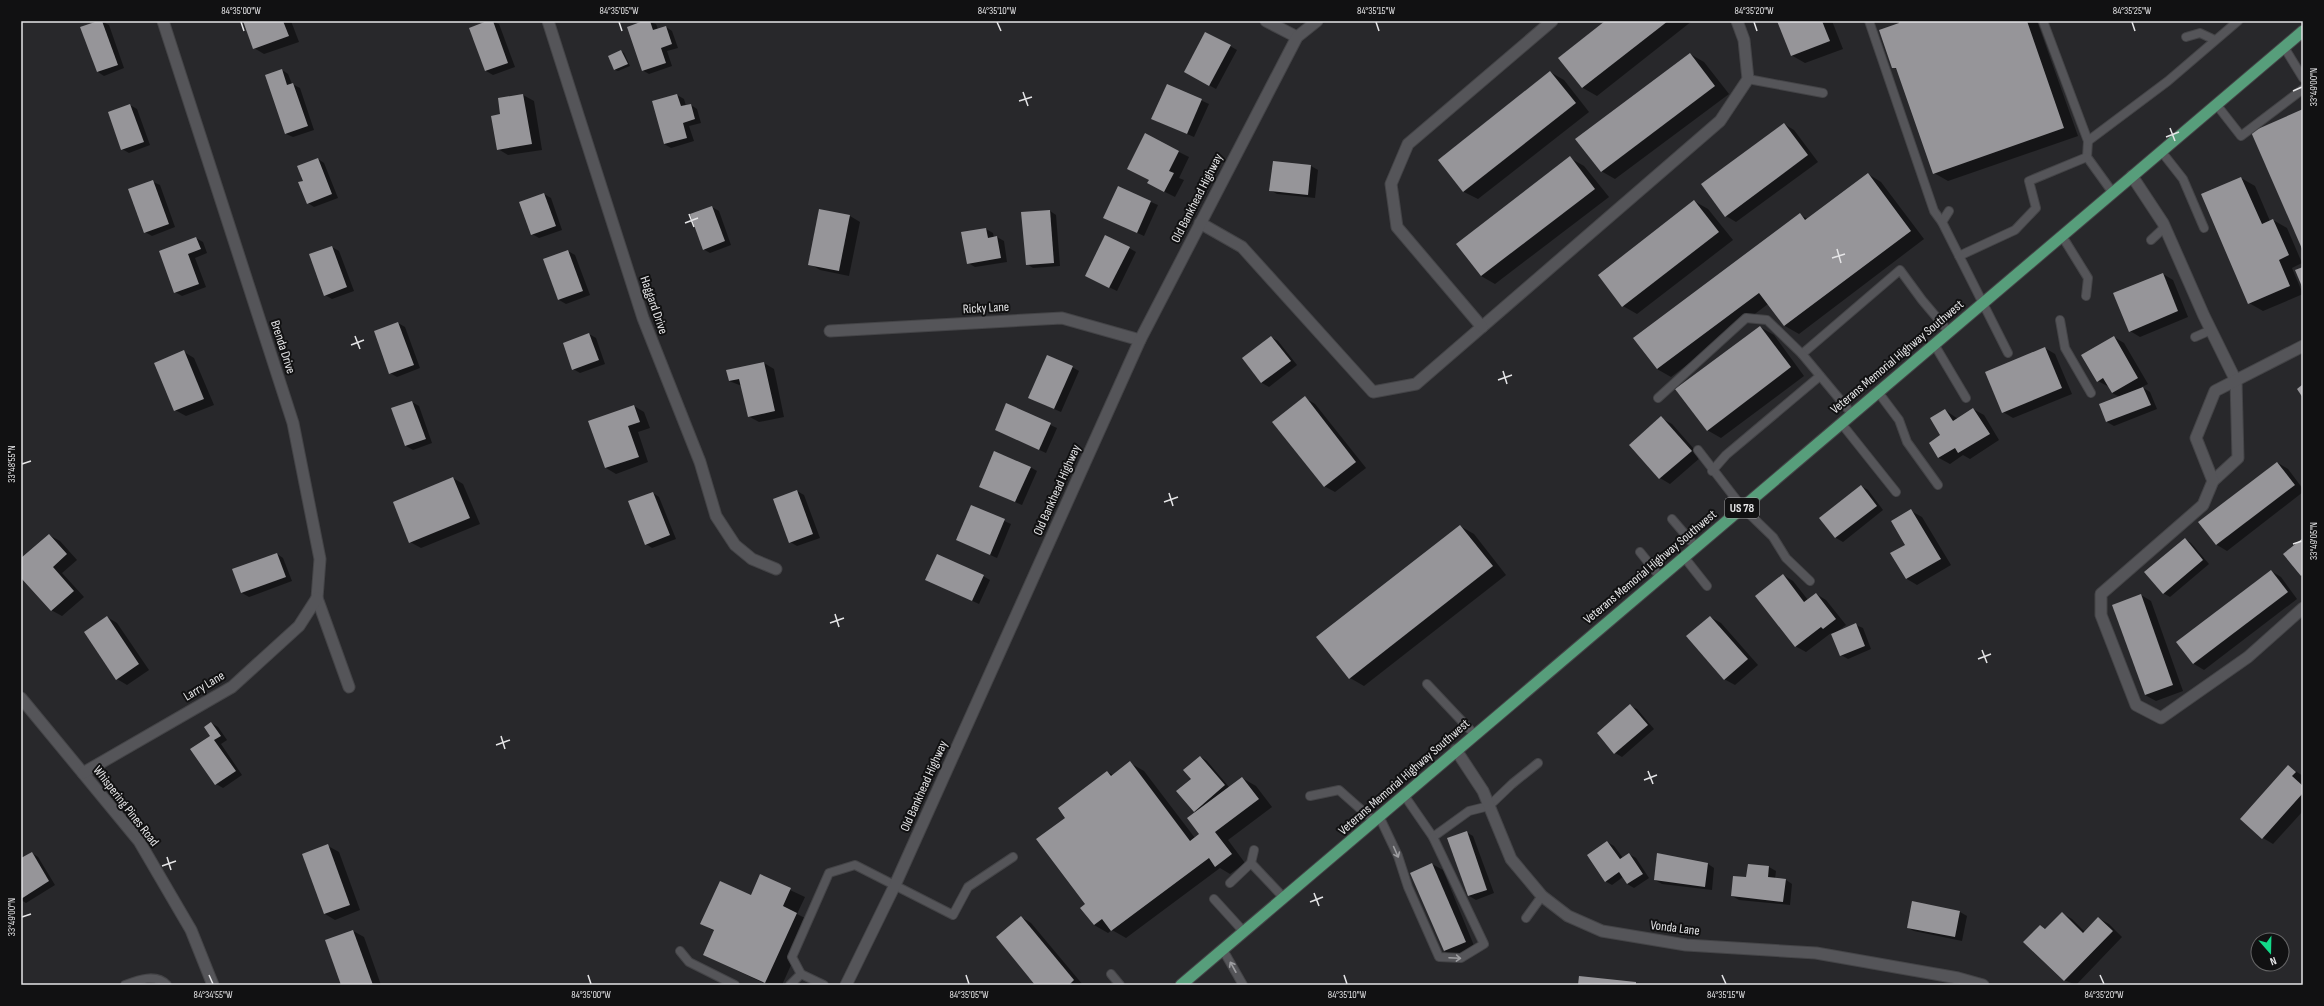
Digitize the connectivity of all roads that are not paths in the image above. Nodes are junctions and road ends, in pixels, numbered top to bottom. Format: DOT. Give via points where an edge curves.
graph roads {
  1 [pos="163,21"];
  2 [pos="548,21"];
  3 [pos="1266,21"];
  4 [pos="1317,21"];
  5 [pos="1552,21"];
  6 [pos="1737,21"];
  7 [pos="1869,21"];
  8 [pos="2043,21"];
  9 [pos="2238,21"];
  10 [pos="2303,31"];
  11 [pos="1297,37"];
  12 [pos="2186,37"];
  13 [pos="2215,40"];
  14 [pos="2284,47"];
  15 [pos="2303,78"];
  16 [pos="1748,79"];
  17 [pos="2303,89"];
  18 [pos="1823,93"];
  19 [pos="2216,104"];
  20 [pos="2088,141"];
  21 [pos="2161,151"];
  22 [pos="2087,157"];
  23 [pos="2132,176"];
  24 [pos="2113,193"];
  25 [pos="1950,211"];
  26 [pos="1942,222"];
  27 [pos="1200,223"];
  28 [pos="2164,227"];
  29 [pos="2204,228"];
  30 [pos="2062,236"];
  31 [pos="2151,240"];
  32 [pos="1959,256"];
  33 [pos="2086,296"];
  34 [pos="1982,304"];
  35 [pos="2060,320"];
  36 [pos="1482,327"];
  37 [pos="2211,330"];
  38 [pos="830,331"];
  39 [pos="1949,332"];
  40 [pos="2194,338"];
  41 [pos="1140,340"];
  42 [pos="1934,344"];
  43 [pos="2303,346"];
  44 [pos="2008,353"];
  45 [pos="1802,354"];
  46 [pos="1820,376"];
  47 [pos="2236,381"];
  48 [pos="1878,392"];
  49 [pos="2091,393"];
  50 [pos="1658,398"];
  51 [pos="1966,398"];
  52 [pos="1852,414"];
  53 [pos="1841,424"];
  54 [pos="1698,450"];
  55 [pos="1712,470"];
  56 [pos="2213,481"];
  57 [pos="1938,484"];
  58 [pos="1896,492"];
  59 [pos="1742,507"];
  60 [pos="1672,519"];
  61 [pos="1696,547"];
  62 [pos="1640,552"];
  63 [pos="1684,557"];
  64 [pos="776,569"];
  65 [pos="1660,577"];
  66 [pos="1810,581"];
  67 [pos="1708,586"];
  68 [pos="317,598"];
  69 [pos="2303,608"];
  70 [pos="1427,684"];
  71 [pos="349,687"];
  72 [pos="21,698"];
  73 [pos="1475,734"];
  74 [pos="1456,750"];
  75 [pos="1538,763"];
  76 [pos="83,772"];
  77 [pos="1404,795"];
  78 [pos="1310,796"];
  79 [pos="1490,806"];
  80 [pos="1377,819"];
  81 [pos="1433,837"];
  82 [pos="1254,850"];
  83 [pos="1013,857"];
  84 [pos="1251,863"];
  85 [pos="1230,883"];
  86 [pos="895,885"];
  87 [pos="1542,896"];
  88 [pos="1284,898"];
  89 [pos="1214,899"];
  90 [pos="1526,918"];
  91 [pos="1244,932"];
  92 [pos="1223,950"];
  93 [pos="680,951"];
  94 [pos="801,974"];
  95 [pos="1111,974"];
  96 [pos="1185,984"];
  97 [pos="125,985"];
  98 [pos="167,985"];
  99 [pos="213,985"];
  100 [pos="735,985"];
  101 [pos="790,985"];
  102 [pos="824,985"];
  103 [pos="846,985"];
  104 [pos="1120,985"];
  105 [pos="1243,985"];
  106 [pos="1983,985"];
  1 -- 68 [label="street, Brenda Drive" via="293,423 320,559"];
  2 -- 64 [label="street, Haggard Drive" via="643,318 700,462 716,516 735,545 752,559"];
  3 -- 11 [label="street"];
  4 -- 11 [label="street, Old Bankhead Highway"];
  5 -- 36 [label="street" via="1408,144 1391,184 1397,227"];
  6 -- 16 [label="street" via="1744,40"];
  7 -- 26 [label="lane" via="1934,211"];
  8 -- 20 [label="lane"];
  9 -- 13 [label="lane"];
  10 -- 14 [label="main road, Veterans Memorial Highway Southwest / US 78"];
  11 -- 27 [label="street, Old Bankhead Highway"];
  12 -- 13 [label="lane" via="2200,33"];
  13 -- 20 [label="lane" via="2168,81"];
  14 -- 15 [label="lane"];
  14 -- 19 [label="main road, Veterans Memorial Highway Southwest / US 78"];
  16 -- 18 [label="lane"];
  16 -- 36 [label="street" via="1720,121"];
  17 -- 19 [label="lane" via="2241,136"];
  19 -- 21 [label="main road, Veterans Memorial Highway Southwest / US 78"];
  20 -- 22 [label="lane"];
  21 -- 23 [label="main road, Veterans Memorial Highway Southwest / US 78"];
  21 -- 29 [label="lane" via="2183,180"];
  22 -- 24 [label="lane"];
  22 -- 32 [label="lane" via="2029,181 2036,208 2015,230"];
  23 -- 24 [label="main road, Veterans Memorial Highway Southwest / US 78"];
  23 -- 28 [label="street"];
  24 -- 30 [label="main road, Veterans Memorial Highway Southwest / US 78"];
  25 -- 26 [label="lane"];
  26 -- 32 [label="lane"];
  27 -- 36 [label="street" via="1242,247 1373,392 1416,384"];
  27 -- 41 [label="street, Old Bankhead Highway"];
  28 -- 31 [label="lane"];
  28 -- 37 [label="street"];
  30 -- 33 [label="lane" via="2088,278"];
  30 -- 34 [label="main road, Veterans Memorial Highway Southwest / US 78"];
  32 -- 34 [label="lane"];
  34 -- 39 [label="main road, Veterans Memorial Highway Southwest / US 78"];
  34 -- 44 [label="lane"];
  35 -- 49 [label="lane" via="2065,348"];
  37 -- 40 [label="lane"];
  37 -- 47 [label="street"];
  38 -- 41 [label="street, Ricky Lane" via="1062,318"];
  39 -- 42 [label="main road, Veterans Memorial Highway Southwest / US 78"];
  39 -- 45 [label="lane" via="1900,270"];
  41 -- 86 [label="street, Old Bankhead Highway"];
  42 -- 48 [label="main road, Veterans Memorial Highway Southwest / US 78"];
  42 -- 51 [label="lane"];
  43 -- 47 [label="street"];
  45 -- 46 [label="lane"];
  45 -- 50 [label="lane" via="1767,320 1746,318"];
  46 -- 52 [label="lane"];
  46 -- 55 [label="lane" via="1726,455"];
  47 -- 56 [label="street" via="2238,458"];
  47 -- 56 [label="street" via="2215,391 2196,438"];
  48 -- 52 [label="main road, Veterans Memorial Highway Southwest / US 78"];
  48 -- 57 [label="lane" via="1899,420 1907,442"];
  52 -- 53 [label="main road, Veterans Memorial Highway Southwest / US 78"];
  53 -- 58 [label="lane"];
  53 -- 59 [label="main road, Veterans Memorial Highway Southwest / US 78"];
  54 -- 55 [label="lane"];
  55 -- 59 [label="lane"];
  56 -- 69 [label="street" via="2203,505 2101,594 2101,615 2136,705 2161,718 2248,657"];
  59 -- 61 [label="main road, Veterans Memorial Highway Southwest / US 78"];
  59 -- 66 [label="lane" via="1773,537 1786,558"];
  60 -- 61 [label="lane"];
  61 -- 63 [label="main road, Veterans Memorial Highway Southwest / US 78"];
  62 -- 65 [label="lane"];
  63 -- 65 [label="main road, Veterans Memorial Highway Southwest / US 78"];
  63 -- 67 [label="lane"];
  65 -- 73 [label="main road, Veterans Memorial Highway Southwest / US 78"];
  68 -- 71 [label="street, Brenda Drive"];
  68 -- 76 [label="street, Larry Lane" via="299,626 232,687"];
  70 -- 73 [label="lane"];
  72 -- 76 [label="street, Whispering Pines Road"];
  73 -- 74 [label="main road, Veterans Memorial Highway Southwest / US 78"];
  74 -- 77 [label="main road, Veterans Memorial Highway Southwest / US 78"];
  74 -- 79 [label="street, Vonda Lane" via="1483,790"];
  75 -- 79 [label="lane"];
  76 -- 99 [label="street, Whispering Pines Road" via="139,841 191,930"];
  77 -- 80 [label="main road, Veterans Memorial Highway Southwest / US 78"];
  77 -- 81 [label="lane"];
  78 -- 80 [label="lane" via="1339,790"];
  79 -- 81 [label="lane" via="1469,811"];
  79 -- 87 [label="street, Vonda Lane" via="1511,859"];
  80 -- 81 [label="lane, one-way" via="1398,856 1408,888 1439,957 1461,958 1484,944"];
  80 -- 88 [label="main road, Veterans Memorial Highway Southwest / US 78"];
  82 -- 84 [label="lane"];
  83 -- 86 [label="lane" via="968,887 954,915"];
  84 -- 85 [label="lane"];
  84 -- 88 [label="lane"];
  86 -- 94 [label="lane" via="856,865 829,873 792,957"];
  86 -- 103 [label="street, Old Bankhead Highway"];
  87 -- 90 [label="lane"];
  87 -- 106 [label="street, Vonda Lane" via="1568,916 1602,931 1686,945 1816,953 1958,978"];
  88 -- 91 [label="main road, Veterans Memorial Highway Southwest / US 78"];
  89 -- 91 [label="lane"];
  91 -- 92 [label="main road, Veterans Memorial Highway Southwest / US 78"];
  92 -- 96 [label="main road, Veterans Memorial Highway Southwest / US 78"];
  105 -- 92 [label="lane, one-way"];
  93 -- 100 [label="lane" via="689,962"];
  94 -- 101 [label="lane"];
  94 -- 102 [label="lane"];
  95 -- 104 [label="lane"];
  97 -- 98 [label="lane" via="144,978"];
}
